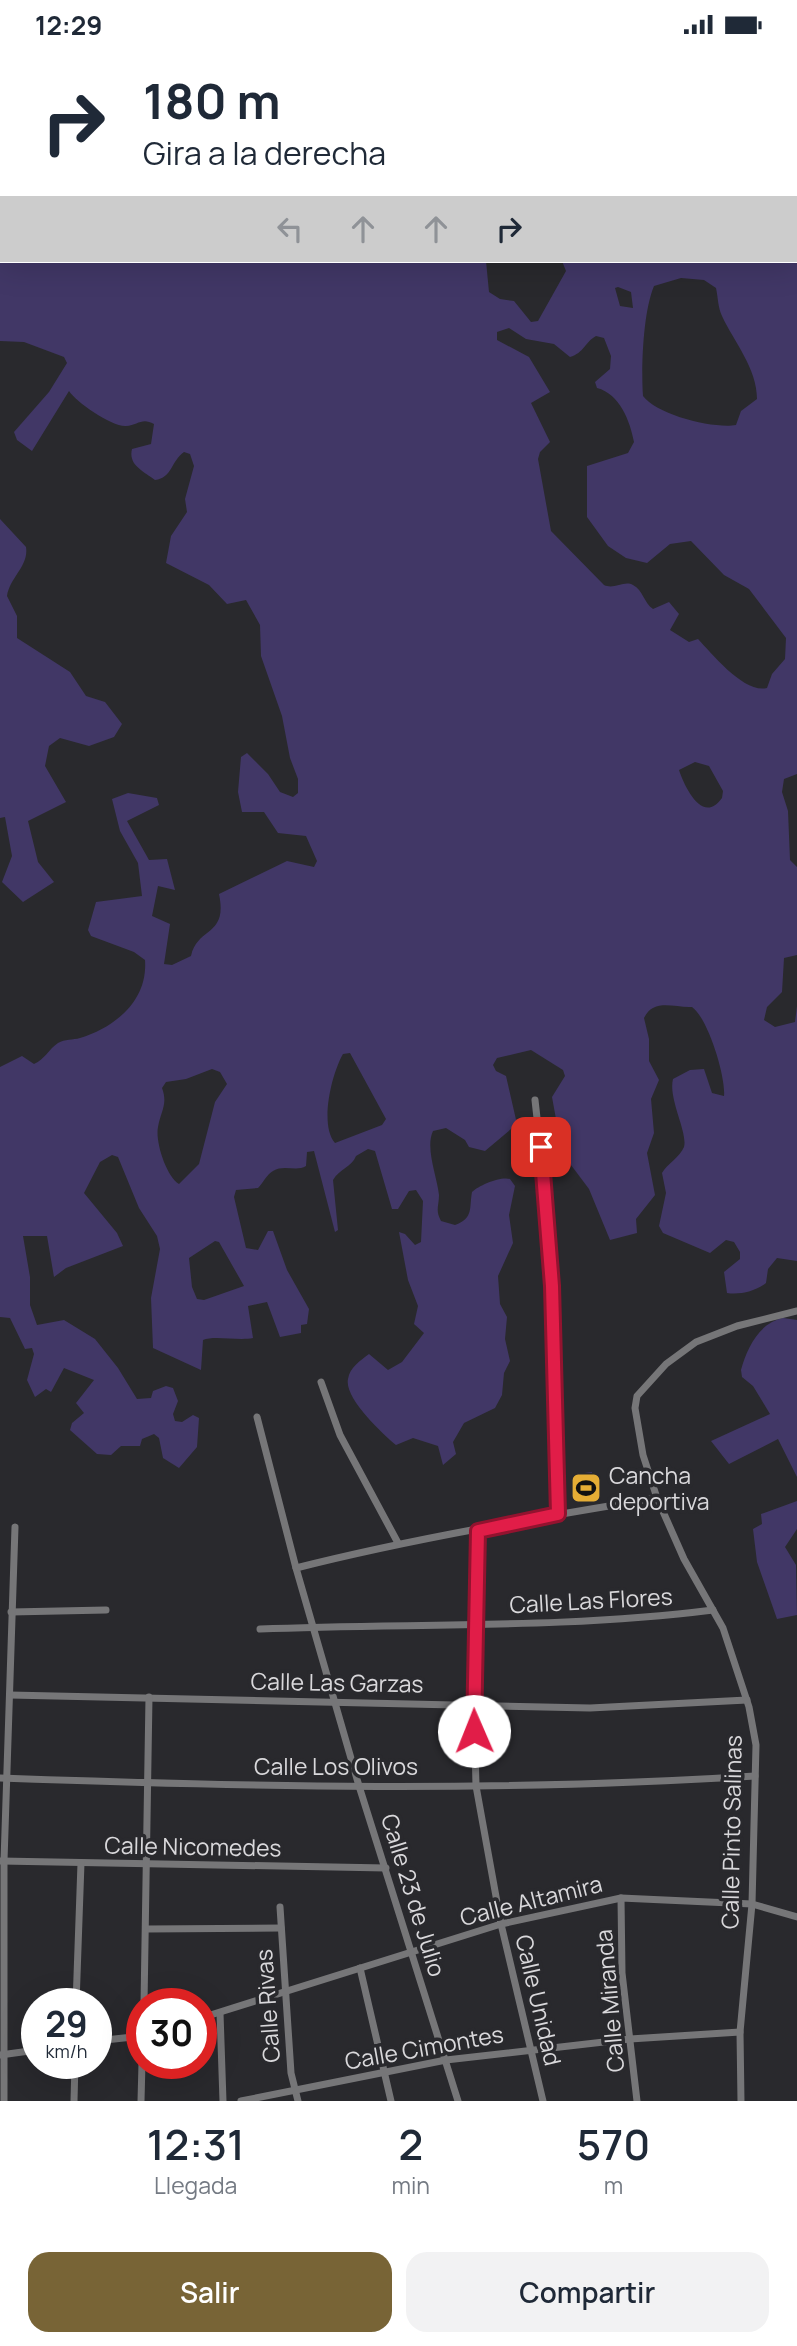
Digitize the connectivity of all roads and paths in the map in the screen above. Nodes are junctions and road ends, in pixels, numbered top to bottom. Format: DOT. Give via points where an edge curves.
graph roads {
  1 [pos="535,1100"];
  2 [pos="797,1311"];
  3 [pos="321,1382"];
  4 [pos="257,1417"];
  5 [pos="657,1498"];
  6 [pos="558,1514"];
  7 [pos="15,1527"];
  8 [pos="478,1531"];
  9 [pos="398,1543"];
  10 [pos="296,1568"];
  11 [pos="106,1610"];
  12 [pos="713,1610"];
  13 [pos="11,1612"];
  14 [pos="475,1626"];
  15 [pos="314,1627"];
  16 [pos="260,1629"];
  17 [pos="10,1695"];
  18 [pos="149,1697"];
  19 [pos="747,1700"];
  20 [pos="335,1702"];
  21 [pos="474,1704"];
  22 [pos="755,1776"];
  23 [pos="4,1778"];
  24 [pos="147,1783"];
  25 [pos="359,1786"];
  26 [pos="476,1786"];
  27 [pos="2,1861"];
  28 [pos="81,1863"];
  29 [pos="145,1865"];
  30 [pos="386,1868"];
  31 [pos="621,1898"];
  32 [pos="752,1904"];
  33 [pos="280,1907"];
  34 [pos="797,1917"];
  35 [pos="501,1924"];
  36 [pos="281,1928"];
  37 [pos="147,1929"];
  38 [pos="2,1941"];
  39 [pos="412,1952"];
  40 [pos="360,1968"];
  41 [pos="77,1988"];
  42 [pos="145,1988"];
  43 [pos="284,1992"];
  44 [pos="220,2013"];
  45 [pos="217,2014"];
  46 [pos="740,2032"];
  47 [pos="1,2033"];
  48 [pos="630,2039"];
  49 [pos="530,2049"];
  50 [pos="21,2052"];
  51 [pos="2,2055"];
  52 [pos="446,2060"];
  53 [pos="384,2071"];
  54 [pos="75,2079"];
  55 [pos="142,2079"];
  56 [pos="295,2091"];
  57 [pos="4,2101"];
  58 [pos="74,2101"];
  59 [pos="141,2101"];
  60 [pos="223,2101"];
  61 [pos="241,2101"];
  62 [pos="298,2101"];
  63 [pos="391,2101"];
  64 [pos="458,2101"];
  65 [pos="543,2101"];
  66 [pos="637,2101"];
  67 [pos="741,2101"];
  1 -- 6 [label="street" via="552,1286"];
  2 -- 5 [label="street, Calle Pinto Salinas" via="696,1342 666,1364 637,1396 635,1421"];
  3 -- 9 [label="street" via="350,1454"];
  4 -- 10 [label="street, Calle 23 de Julio"];
  5 -- 6 [label="street"];
  5 -- 12 [label="street, Calle Pinto Salinas"];
  6 -- 8 [label="street"];
  7 -- 13 [label="street"];
  8 -- 9 [label="street"];
  8 -- 14 [label="street, Calle Unidad"];
  9 -- 10 [label="street"];
  10 -- 15 [label="street, Calle 23 de Julio"];
  11 -- 13 [label="street"];
  12 -- 14 [label="street, Calle Las Flores"];
  12 -- 19 [label="street, Calle Pinto Salinas"];
  13 -- 17 [label="street"];
  14 -- 15 [label="street, Calle Las Flores"];
  14 -- 21 [label="street, Calle Unidad"];
  15 -- 16 [label="street, Calle Las Flores"];
  15 -- 20 [label="street, Calle 23 de Julio"];
  17 -- 18 [label="street, Calle Las Garzas"];
  17 -- 23 [label="street"];
  18 -- 20 [label="street, Calle Las Garzas"];
  18 -- 24 [label="street"];
  19 -- 21 [label="street, Calle Las Garzas" via="590,1708"];
  19 -- 22 [label="street, Calle Pinto Salinas" via="756,1745"];
  20 -- 21 [label="street, Calle Las Garzas"];
  20 -- 25 [label="street, Calle 23 de Julio"];
  21 -- 26 [label="street, Calle Unidad"];
  22 -- 26 [label="street, Calle Los Olivos"];
  22 -- 32 [label="street, Calle Pinto Salinas"];
  23 -- 24 [label="street, Calle Los Olivos"];
  23 -- 27 [label="street"];
  24 -- 25 [label="street, Calle Los Olivos"];
  24 -- 29 [label="street"];
  25 -- 26 [label="street, Calle Los Olivos"];
  25 -- 30 [label="street, Calle 23 de Julio"];
  26 -- 35 [label="street, Calle Unidad"];
  27 -- 28 [label="street, Calle Nicomedes"];
  27 -- 38 [label="street"];
  28 -- 29 [label="street, Calle Nicomedes"];
  28 -- 41 [label="street"];
  29 -- 30 [label="street, Calle Nicomedes"];
  29 -- 37 [label="street"];
  30 -- 39 [label="street, Calle 23 de Julio"];
  31 -- 32 [label="street, Calle Altamira"];
  31 -- 35 [label="street, Calle Altamira"];
  31 -- 48 [label="street, Calle Miranda" via="622,1973"];
  32 -- 34 [label="street, Calle Altamira"];
  32 -- 46 [label="street, Calle Pinto Salinas"];
  33 -- 36 [label="street, Calle Rivas"];
  35 -- 39 [label="street, Calle Altamira"];
  35 -- 49 [label="street, Calle Unidad"];
  36 -- 37 [label="street"];
  36 -- 43 [label="street, Calle Rivas"];
  37 -- 42 [label="street"];
  38 -- 47 [label="street"];
  39 -- 40 [label="street, Calle Altamira"];
  39 -- 52 [label="street, Calle 23 de Julio"];
  40 -- 43 [label="street, Calle Altamira"];
  40 -- 53 [label="street"];
  43 -- 44 [label="street, Calle Altamira"];
  43 -- 56 [label="street, Calle Rivas"];
  44 -- 45 [label="street, Calle Altamira"];
  44 -- 60 [label="street"];
  46 -- 48 [label="street, Calle Cimontes"];
  46 -- 67 [label="street, Calle Pinto Salinas"];
  47 -- 51 [label="street"];
  48 -- 49 [label="street, Calle Cimontes"];
  48 -- 66 [label="street, Calle Miranda"];
  49 -- 52 [label="street, Calle Cimontes"];
  49 -- 65 [label="street, Calle Unidad"];
  50 -- 51 [label="street"];
  51 -- 57 [label="street"];
  52 -- 53 [label="street, Calle Cimontes"];
  52 -- 64 [label="street, Calle 23 de Julio"];
  53 -- 56 [label="street, Calle Cimontes"];
  53 -- 63 [label="street"];
  54 -- 58 [label="street"];
  55 -- 59 [label="street"];
  56 -- 61 [label="street, Calle Cimontes"];
  56 -- 62 [label="street, Calle Rivas"];
}
